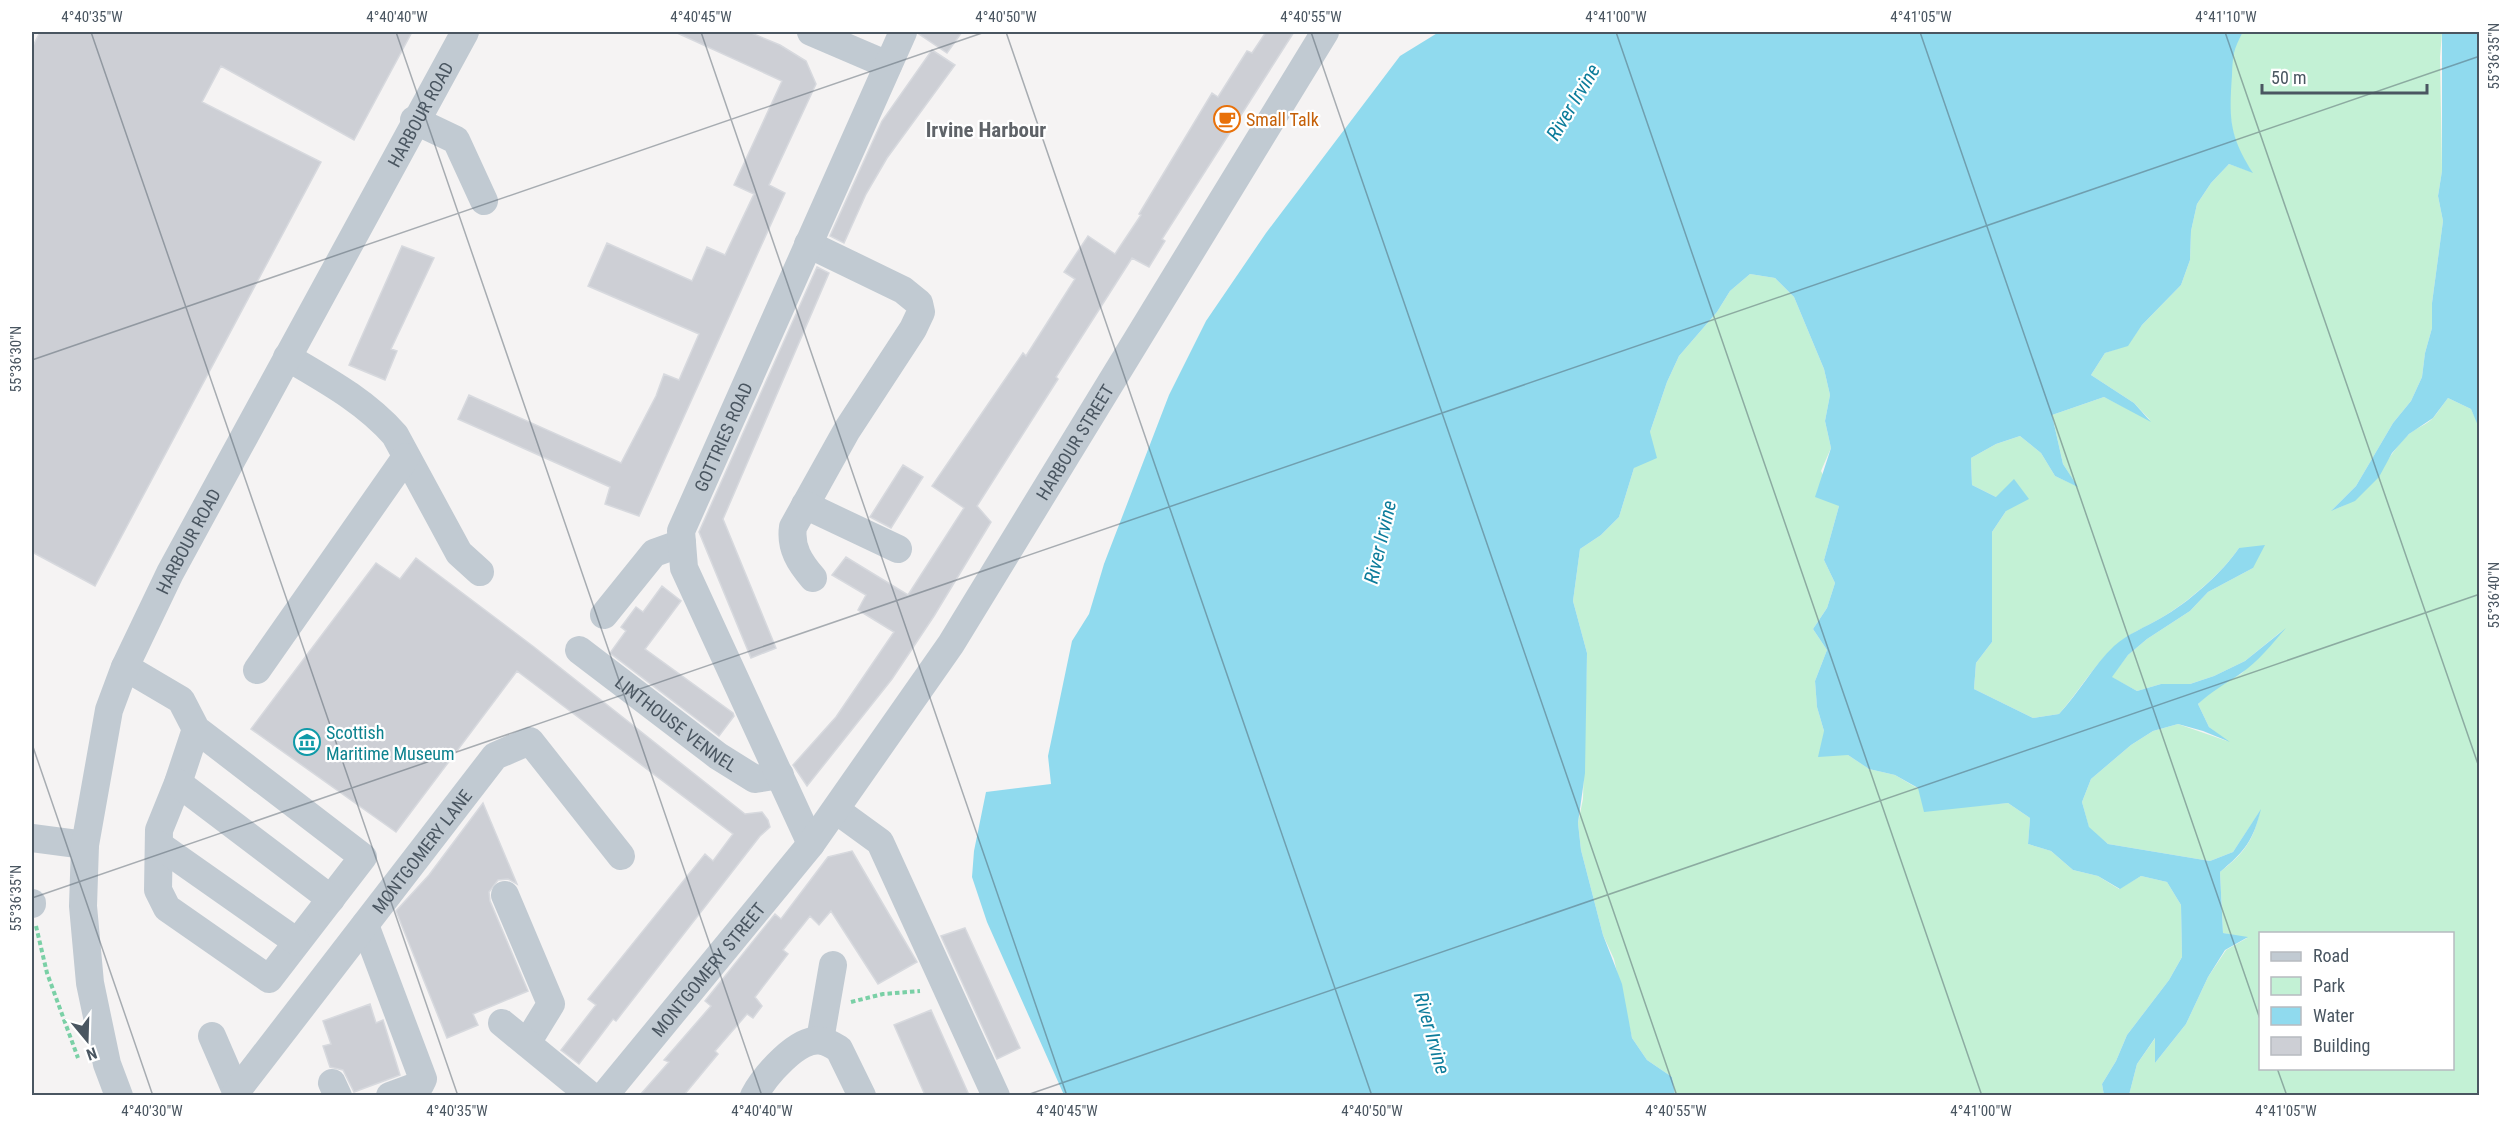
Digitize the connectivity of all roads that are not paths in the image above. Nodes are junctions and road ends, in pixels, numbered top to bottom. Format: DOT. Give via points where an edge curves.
graph roads {
  1 [pos="465,32"];
  2 [pos="811,32"];
  3 [pos="903,32"];
  4 [pos="1325,32"];
  5 [pos="888,65"];
  6 [pos="414,120"];
  7 [pos="484,201"];
  8 [pos="808,244"];
  9 [pos="287,357"];
  10 [pos="406,457"];
  11 [pos="805,504"];
  12 [pos="682,543"];
  13 [pos="897,549"];
  14 [pos="480,572"];
  15 [pos="813,578"];
  16 [pos="604,615"];
  17 [pos="579,650"];
  18 [pos="125,667"];
  19 [pos="256,670"];
  20 [pos="196,729"];
  21 [pos="780,775"];
  22 [pos="178,783"];
  23 [pos="836,810"];
  24 [pos="32,839"];
  25 [pos="811,844"];
  26 [pos="85,845"];
  27 [pos="159,845"];
  28 [pos="621,856"];
  29 [pos="505,895"];
  30 [pos="331,899"];
  31 [pos="364,925"];
  32 [pos="297,942"];
  33 [pos="832,965"];
  34 [pos="502,1023"];
  35 [pos="212,1036"];
  36 [pos="820,1040"];
  37 [pos="526,1043"];
  38 [pos="607,1093"];
  39 [pos="237,1094"];
  40 [pos="119,1095"];
  41 [pos="390,1095"];
  42 [pos="754,1095"];
  43 [pos="861,1095"];
  44 [pos="996,1095"];
  1 -- 6 [label="street, HARBOUR ROAD"];
  2 -- 5 [label="street"];
  3 -- 5 [label="street, GOTTRIES ROAD"];
  4 -- 23 [label="street, HARBOUR STREET" via="951,645"];
  5 -- 8 [label="street, GOTTRIES ROAD"];
  6 -- 7 [label="street" via="456,140"];
  6 -- 9 [label="street, HARBOUR ROAD"];
  8 -- 11 [label="street" via="903,290 919,303 921,312"];
  8 -- 12 [label="street, GOTTRIES ROAD" via="681,531"];
  9 -- 10 [label="street" via="350,394 381,418"];
  9 -- 18 [label="street, HARBOUR ROAD" via="170,573"];
  10 -- 14 [label="street" via="459,553"];
  10 -- 19 [label="street"];
  11 -- 13 [label="street"];
  11 -- 15 [label="street" via="792,537 797,557"];
  12 -- 16 [label="street" via="654,553"];
  12 -- 21 [label="street, GOTTRIES ROAD" via="684,568"];
  17 -- 21 [label="street, LINTHOUSE VENNEL" via="718,756 755,779"];
  18 -- 20 [label="street" via="181,700"];
  18 -- 26 [label="street, HARBOUR ROAD" via="109,710"];
  20 -- 22 [label="street"];
  20 -- 30 [label="street" via="363,857"];
  21 -- 25 [label="street, GOTTRIES ROAD"];
  22 -- 27 [label="street" via="159,830"];
  22 -- 30 [label="street"];
  23 -- 25 [label="street, HARBOUR STREET"];
  23 -- 44 [label="street" via="880,842"];
  24 -- 26 [label="street"];
  25 -- 38 [label="street, MONTGOMERY STREET"];
  26 -- 40 [label="street, HARBOUR ROAD" via="83,906 90,983 107,1065"];
  27 -- 32 [label="street"];
  27 -- 32 [label="street" via="158,890 167,908 269,979"];
  28 -- 31 [label="street, MONTGOMERY LANE" via="530,741 495,756"];
  29 -- 37 [label="street" via="551,1004"];
  30 -- 32 [label="street"];
  31 -- 39 [label="street, MONTGOMERY LANE"];
  31 -- 41 [label="street" via="423,1079 420,1085"];
  33 -- 36 [label="street"];
  34 -- 37 [label="street"];
  35 -- 39 [label="street, MONTGOMERY LANE"];
  36 -- 42 [label="street" via="798,1045"];
  36 -- 43 [label="street" via="839,1049"];
  37 -- 38 [label="street"];
}
